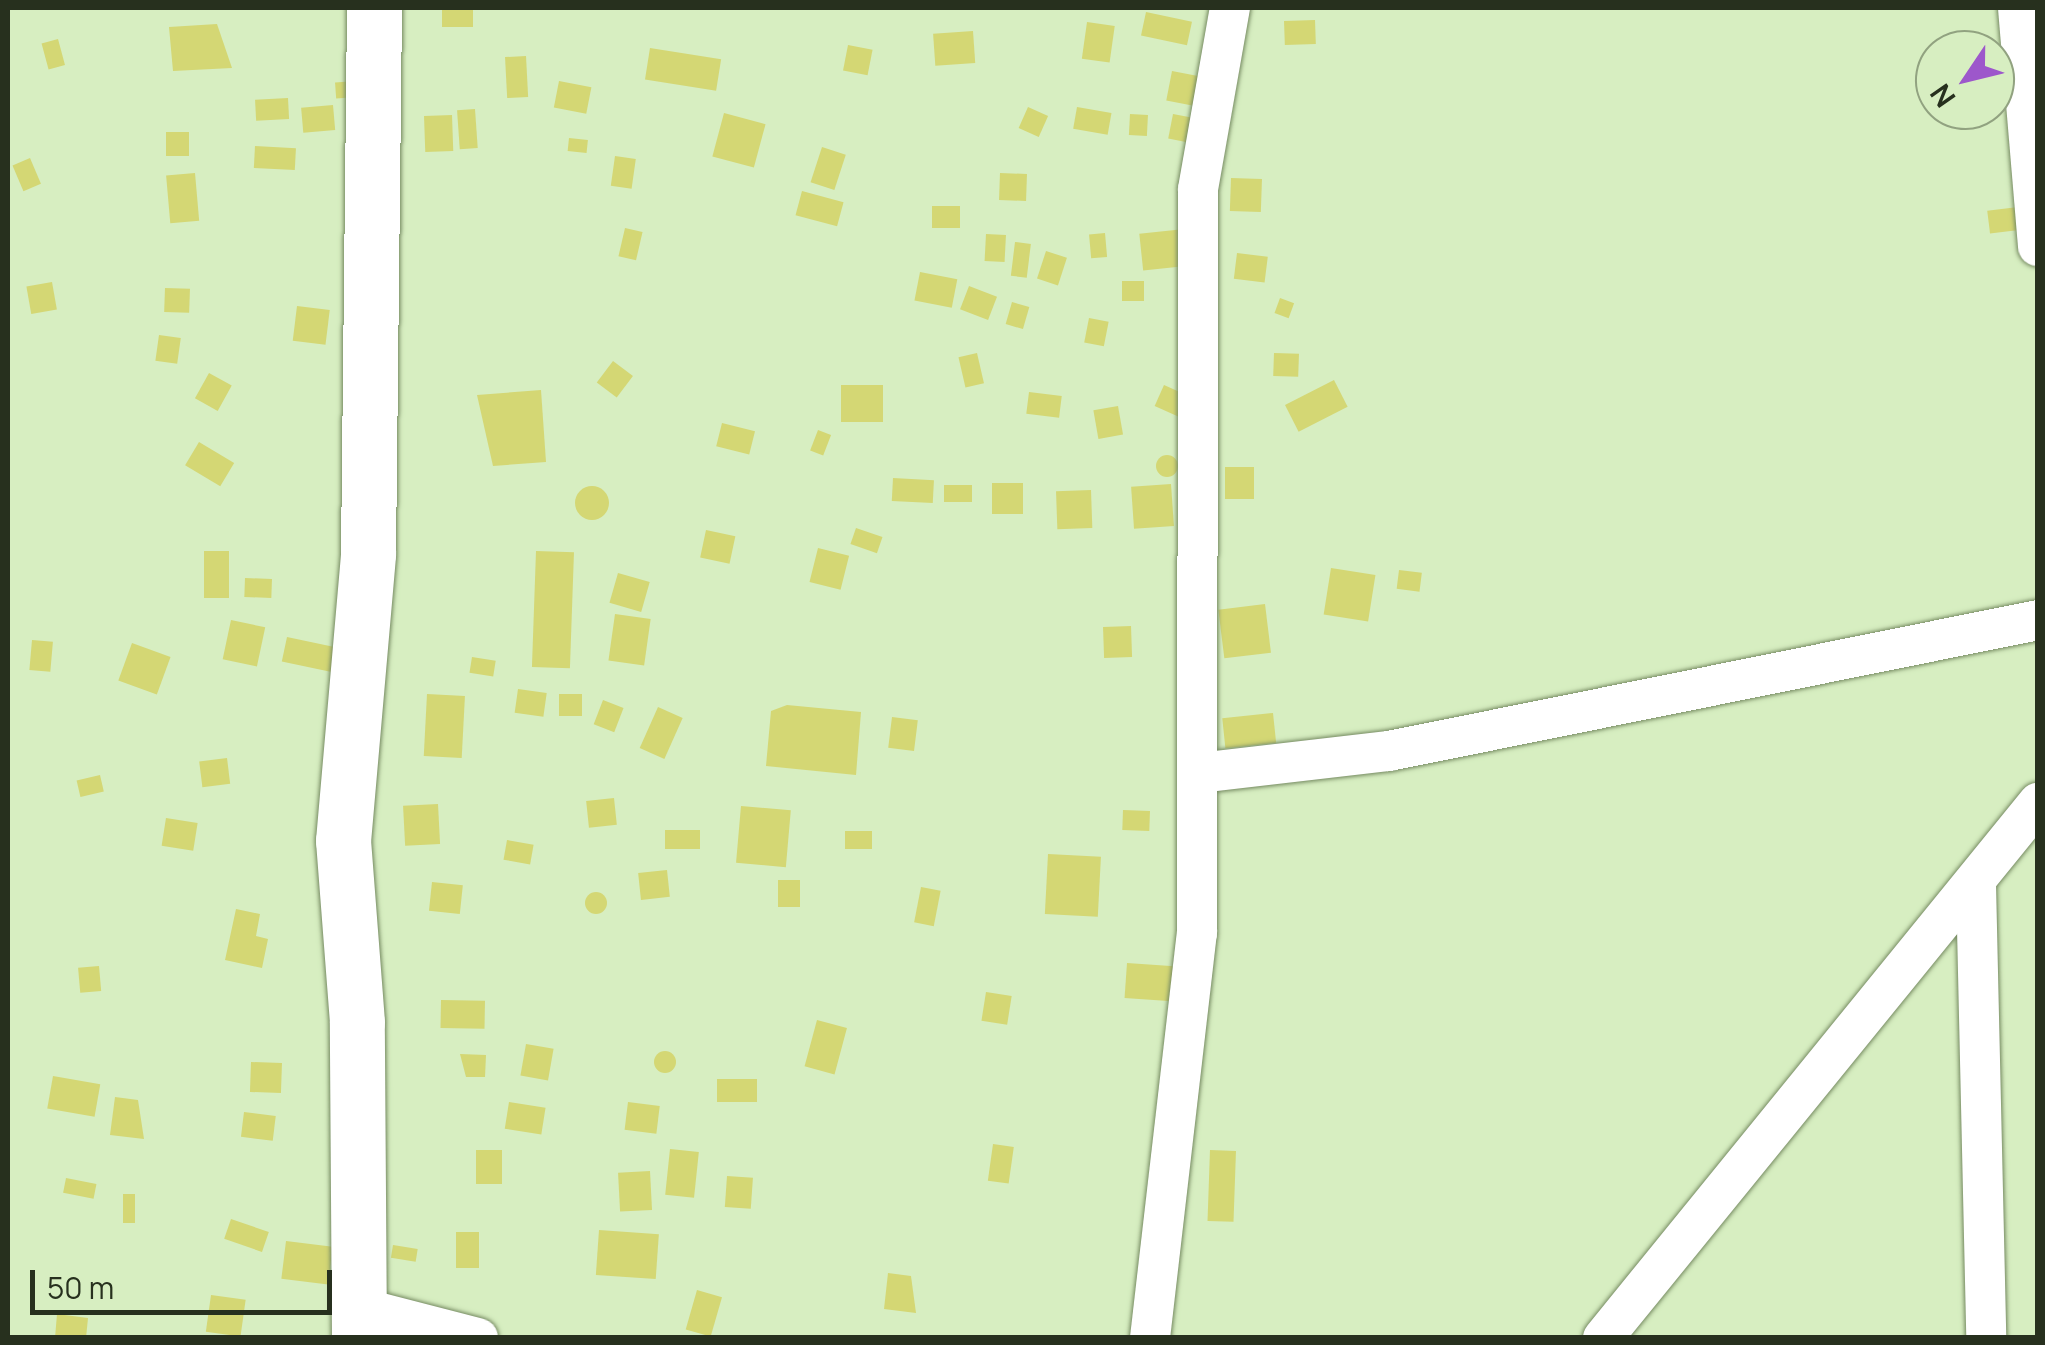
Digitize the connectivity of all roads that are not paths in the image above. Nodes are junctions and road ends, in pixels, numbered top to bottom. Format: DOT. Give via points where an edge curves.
graph roads {
  1 [pos="374,8"];
  2 [pos="1230,8"];
  3 [pos="2018,8"];
  4 [pos="2036,206"];
  5 [pos="2038,246"];
  6 [pos="2038,620"];
  7 [pos="1198,772"];
  8 [pos="2034,817"];
  9 [pos="1976,884"];
  10 [pos="358,1322"];
  11 [pos="478,1338"];
  12 [pos="1150,1338"];
  13 [pos="1603,1338"];
  14 [pos="1986,1338"];
  1 -- 10 [label="street" via="368,553 343,841 357,1022"];
  2 -- 7 [label="street" via="1198,189"];
  3 -- 4 [label="street"];
  4 -- 5 [label="street"];
  6 -- 7 [label="street" via="1388,751"];
  7 -- 12 [label="street" via="1191,1017"];
  8 -- 9 [label="street"];
  9 -- 13 [label="street"];
  9 -- 14 [label="street"];
  10 -- 11 [label="street"];
}
